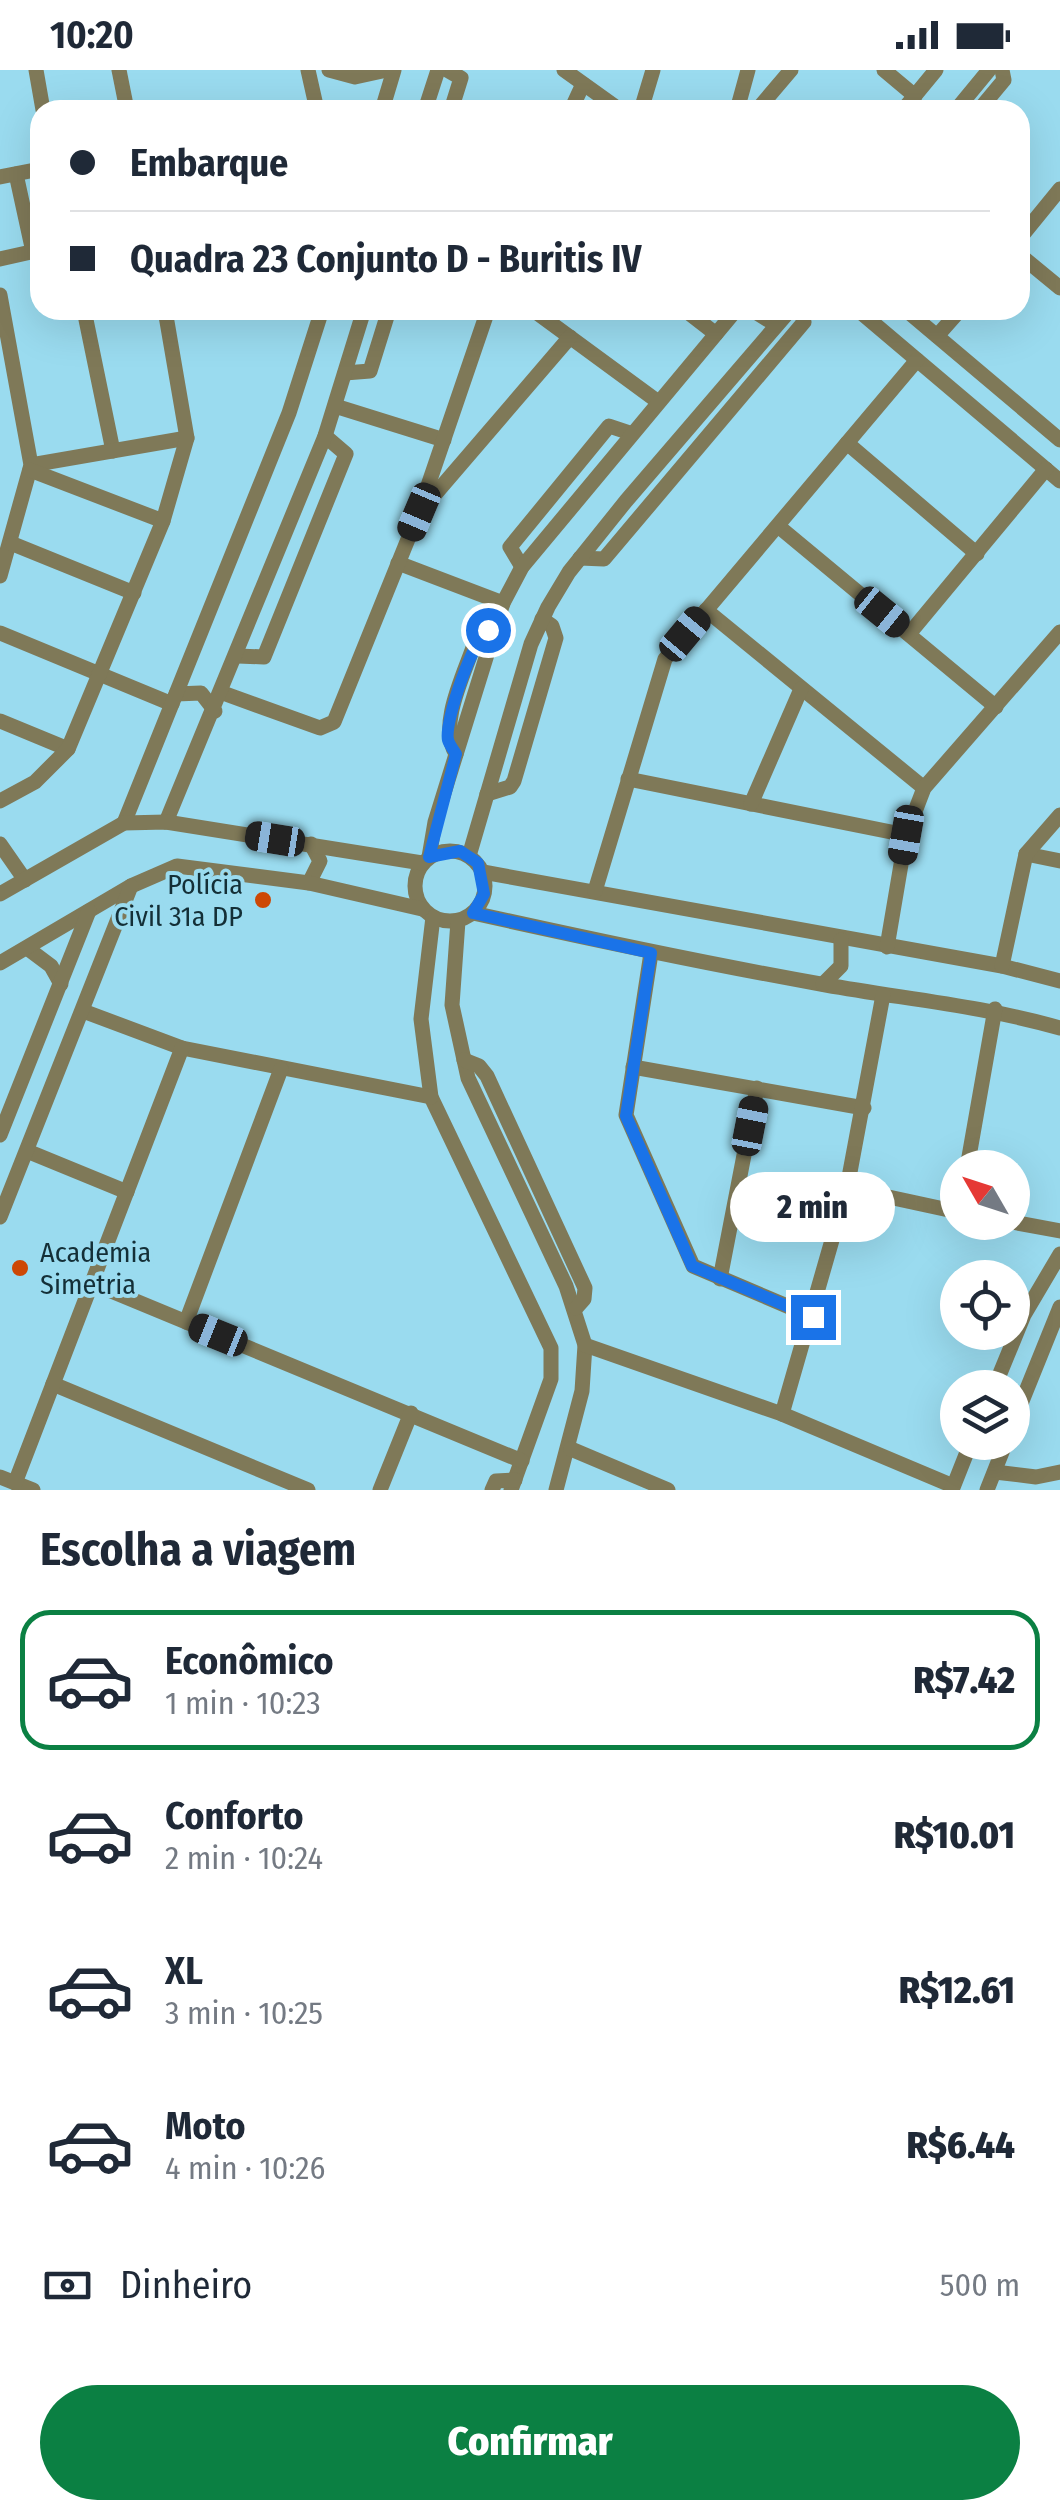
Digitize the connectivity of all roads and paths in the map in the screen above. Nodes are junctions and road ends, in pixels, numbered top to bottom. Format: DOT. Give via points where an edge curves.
graph roads {
  1 [pos="36,70"];
  2 [pos="119,70"];
  3 [pos="308,70"];
  4 [pos="329,70"];
  5 [pos="391,70"];
  6 [pos="438,70"];
  7 [pos="447,70"];
  8 [pos="564,70"];
  9 [pos="652,70"];
  10 [pos="748,70"];
  11 [pos="791,70"];
  12 [pos="884,70"];
  13 [pos="989,70"];
  14 [pos="1002,70"];
  15 [pos="934,71"];
  16 [pos="583,84"];
  17 [pos="916,96"];
  18 [pos="41,100"];
  19 [pos="125,100"];
  20 [pos="314,100"];
  21 [pos="384,100"];
  22 [pos="429,100"];
  23 [pos="453,100"];
  24 [pos="576,100"];
  25 [pos="602,100"];
  26 [pos="644,100"];
  27 [pos="740,100"];
  28 [pos="766,100"];
  29 [pos="912,100"];
  30 [pos="964,100"];
  31 [pos="987,100"];
  32 [pos="8,176"];
  33 [pos="1060,189"];
  34 [pos="1030,226"];
  35 [pos="30,235"];
  36 [pos="30,252"];
  37 [pos="0,259"];
  38 [pos="1030,264"];
  39 [pos="1060,288"];
  40 [pos="0,295"];
  41 [pos="86,320"];
  42 [pos="167,320"];
  43 [pos="319,320"];
  44 [pos="361,320"];
  45 [pos="386,320"];
  46 [pos="485,320"];
  47 [pos="547,320"];
  48 [pos="698,320"];
  49 [pos="728,320"];
  50 [pos="782,320"];
  51 [pos="803,320"];
  52 [pos="870,320"];
  53 [pos="918,320"];
  54 [pos="951,320"];
  55 [pos="716,334"];
  56 [pos="937,336"];
  57 [pos="570,337"];
  58 [pos="917,360"];
  59 [pos="345,373"];
  60 [pos="657,401"];
  61 [pos="335,406"];
  62 [pos="325,436"];
  63 [pos="187,438"];
  64 [pos="444,440"];
  65 [pos="1060,440"];
  66 [pos="847,443"];
  67 [pos="114,451"];
  68 [pos="31,467"];
  69 [pos="1046,469"];
  70 [pos="1060,481"];
  71 [pos="419,512"];
  72 [pos="163,520"];
  73 [pos="778,526"];
  74 [pos="12,544"];
  75 [pos="977,554"];
  76 [pos="580,558"];
  77 [pos="398,563"];
  78 [pos="0,576"];
  79 [pos="134,593"];
  80 [pos="502,603"];
  81 [pos="706,610"];
  82 [pos="0,632"];
  83 [pos="1060,632"];
  84 [pos="909,634"];
  85 [pos="238,656"];
  86 [pos="100,674"];
  87 [pos="801,689"];
  88 [pos="222,692"];
  89 [pos="174,699"];
  90 [pos="996,707"];
  91 [pos="214,711"];
  92 [pos="0,721"];
  93 [pos="68,749"];
  94 [pos="628,779"];
  95 [pos="924,788"];
  96 [pos="0,802"];
  97 [pos="751,804"];
  98 [pos="1060,815"];
  99 [pos="166,822"];
  100 [pos="124,823"];
  101 [pos="906,835"];
  102 [pos="0,844"];
  103 [pos="311,844"];
  104 [pos="1026,854"];
  105 [pos="469,856"];
  106 [pos="426,860"];
  107 [pos="1060,861"];
  108 [pos="483,872"];
  109 [pos="25,880"];
  110 [pos="308,884"];
  111 [pos="131,886"];
  112 [pos="595,891"];
  113 [pos="0,894"];
  114 [pos="89,911"];
  115 [pos="427,913"];
  116 [pos="465,917"];
  117 [pos="841,940"];
  118 [pos="887,947"];
  119 [pos="26,948"];
  120 [pos="651,953"];
  121 [pos="0,963"];
  122 [pos="1002,966"];
  123 [pos="1060,981"];
  124 [pos="61,984"];
  125 [pos="823,984"];
  126 [pos="883,995"];
  127 [pos="995,1009"];
  128 [pos="83,1011"];
  129 [pos="1060,1028"];
  130 [pos="182,1048"];
  131 [pos="633,1067"];
  132 [pos="281,1069"];
  133 [pos="758,1088"];
  134 [pos="431,1098"];
  135 [pos="864,1108"];
  136 [pos="0,1134"];
  137 [pos="971,1150"];
  138 [pos="27,1151"];
  139 [pos="847,1188"];
  140 [pos="127,1192"];
  141 [pos="940,1208"];
  142 [pos="0,1217"];
  143 [pos="1030,1226"];
  144 [pos="1060,1232"];
  145 [pos="1060,1254"];
  146 [pos="720,1279"];
  147 [pos="92,1284"];
  148 [pos="1060,1307"];
  149 [pos="813,1317"];
  150 [pos="186,1322"];
  151 [pos="585,1345"];
  152 [pos="1001,1370"];
  153 [pos="1030,1381"];
  154 [pos="54,1384"];
  155 [pos="411,1413"];
  156 [pos="782,1414"];
  157 [pos="570,1449"];
  158 [pos="964,1460"];
  159 [pos="999,1460"];
  160 [pos="522,1462"];
  161 [pos="995,1472"];
  162 [pos="1060,1472"];
  163 [pos="8,1480"];
  164 [pos="513,1485"];
  165 [pos="562,1486"];
  166 [pos="952,1488"];
  167 [pos="32,1490"];
  168 [pos="308,1490"];
  169 [pos="380,1490"];
  170 [pos="492,1490"];
  171 [pos="668,1490"];
  172 [pos="987,1490"];
  1 -- 18 [label="street"];
  2 -- 19 [label="street"];
  3 -- 20 [label="street"];
  4 -- 5 [label="street" via="355,78"];
  5 -- 21 [label="street"];
  6 -- 22 [label="street"];
  7 -- 23 [label="street" via="461,78"];
  8 -- 16 [label="street"];
  9 -- 26 [label="street"];
  10 -- 27 [label="street"];
  11 -- 28 [label="street"];
  12 -- 17 [label="street"];
  13 -- 30 [label="street"];
  14 -- 31 [label="street" via="1004,80"];
  15 -- 17 [label="street"];
  16 -- 24 [label="street"];
  16 -- 25 [label="street"];
  17 -- 29 [label="street"];
  32 -- 35 [label="street"];
  33 -- 34 [label="street"];
  36 -- 37 [label="street"];
  38 -- 39 [label="street"];
  40 -- 68 [label="street"];
  41 -- 67 [label="street"];
  42 -- 63 [label="street"];
  43 -- 89 [label="street" via="289,414"];
  44 -- 59 [label="street"];
  45 -- 59 [label="street" via="370,371"];
  46 -- 64 [label="street"];
  47 -- 57 [label="street"];
  48 -- 55 [label="street"];
  49 -- 55 [label="street"];
  50 -- 76 [label="street"];
  51 -- 76 [label="street" via="604,559"];
  52 -- 58 [label="street"];
  53 -- 56 [label="street"];
  54 -- 56 [label="street"];
  55 -- 60 [label="street"];
  56 -- 65 [label="street"];
  57 -- 60 [label="street"];
  57 -- 71 [label="street"];
  58 -- 66 [label="street"];
  58 -- 69 [label="street"];
  59 -- 61 [label="street"];
  60 -- 80 [label="street" via="522,567"];
  61 -- 62 [label="street"];
  61 -- 64 [label="street"];
  62 -- 85 [label="street"];
  62 -- 85 [label="street" via="346,454 264,658"];
  63 -- 67 [label="street"];
  63 -- 72 [label="street"];
  64 -- 71 [label="street"];
  66 -- 73 [label="street"];
  66 -- 75 [label="street"];
  67 -- 68 [label="street"];
  68 -- 72 [label="street"];
  68 -- 74 [label="street"];
  69 -- 70 [label="street"];
  69 -- 75 [label="street"];
  71 -- 77 [label="street"];
  72 -- 79 [label="street"];
  73 -- 81 [label="street"];
  73 -- 84 [label="street"];
  74 -- 78 [label="street"];
  74 -- 79 [label="street"];
  75 -- 84 [label="street"];
  76 -- 105 [label="street" via="542,619"];
  77 -- 80 [label="street"];
  77 -- 88 [label="street" via="334,722 320,728"];
  79 -- 86 [label="street"];
  80 -- 106 [label="street"];
  81 -- 87 [label="street"];
  81 -- 94 [label="street" via="665,658"];
  82 -- 86 [label="street"];
  83 -- 90 [label="street"];
  84 -- 90 [label="street"];
  85 -- 88 [label="street"];
  86 -- 89 [label="street"];
  86 -- 93 [label="street"];
  87 -- 95 [label="street"];
  87 -- 97 [label="street"];
  88 -- 91 [label="street"];
  89 -- 91 [label="street" via="196,690"];
  89 -- 100 [label="street"];
  90 -- 95 [label="street"];
  91 -- 99 [label="street"];
  92 -- 93 [label="street"];
  93 -- 96 [label="street" via="36,782"];
  94 -- 97 [label="street"];
  94 -- 112 [label="street"];
  95 -- 101 [label="street"];
  97 -- 101 [label="street"];
  98 -- 104 [label="street"];
  99 -- 100 [label="street"];
  99 -- 103 [label="street"];
  100 -- 109 [label="street"];
  101 -- 118 [label="street"];
  102 -- 109 [label="street"];
  103 -- 106 [label="street"];
  103 -- 110 [label="street" via="320,861"];
  104 -- 107 [label="street"];
  104 -- 122 [label="street"];
  105 -- 106 [label="street" via="449,850"];
  105 -- 108 [label="street"];
  106 -- 115 [label="street" via="414,886"];
  108 -- 112 [label="street"];
  108 -- 116 [label="street" via="484,894"];
  109 -- 113 [label="street"];
  110 -- 111 [label="street" via="177,866"];
  110 -- 115 [label="street"];
  111 -- 114 [label="street"];
  111 -- 128 [label="street"];
  112 -- 117 [label="street"];
  114 -- 119 [label="street"];
  114 -- 124 [label="street"];
  115 -- 116 [label="street"];
  115 -- 134 [label="street" via="420,1019"];
  116 -- 120 [label="street"];
  116 -- 151 [label="street" via="452,1005 468,1078 576,1308"];
  117 -- 118 [label="street"];
  117 -- 125 [label="street" via="841,966"];
  118 -- 122 [label="street"];
  119 -- 121 [label="street"];
  119 -- 124 [label="street"];
  120 -- 125 [label="street"];
  120 -- 131 [label="street"];
  122 -- 123 [label="street"];
  124 -- 136 [label="street"];
  125 -- 126 [label="street"];
  126 -- 127 [label="street"];
  126 -- 135 [label="street"];
  127 -- 129 [label="street"];
  127 -- 137 [label="street"];
  128 -- 130 [label="street"];
  128 -- 138 [label="street"];
  130 -- 132 [label="street"];
  130 -- 140 [label="street"];
  131 -- 133 [label="street"];
  131 -- 146 [label="street" via="626,1116 692,1266"];
  132 -- 134 [label="street"];
  132 -- 150 [label="street"];
  133 -- 135 [label="street"];
  133 -- 146 [label="street"];
  134 -- 160 [label="street" via="551,1348 551,1379"];
  135 -- 139 [label="street"];
  138 -- 140 [label="street"];
  138 -- 142 [label="street"];
  139 -- 141 [label="street"];
  139 -- 149 [label="street"];
  140 -- 147 [label="street"];
  143 -- 144 [label="street"];
  145 -- 152 [label="street" via="1024,1314"];
  146 -- 149 [label="street"];
  147 -- 150 [label="street"];
  147 -- 154 [label="street"];
  148 -- 153 [label="street"];
  149 -- 156 [label="street"];
  150 -- 155 [label="street"];
  151 -- 156 [label="street"];
  151 -- 157 [label="street"];
  154 -- 163 [label="street"];
  154 -- 168 [label="street"];
  155 -- 160 [label="street"];
  155 -- 169 [label="street"];
  156 -- 166 [label="street"];
  157 -- 165 [label="street"];
  157 -- 171 [label="street"];
  158 -- 166 [label="street"];
  159 -- 161 [label="street"];
  160 -- 164 [label="street"];
  161 -- 162 [label="street"];
  161 -- 172 [label="street"];
  163 -- 167 [label="street"];
  164 -- 170 [label="street" via="496,1481"];
}
